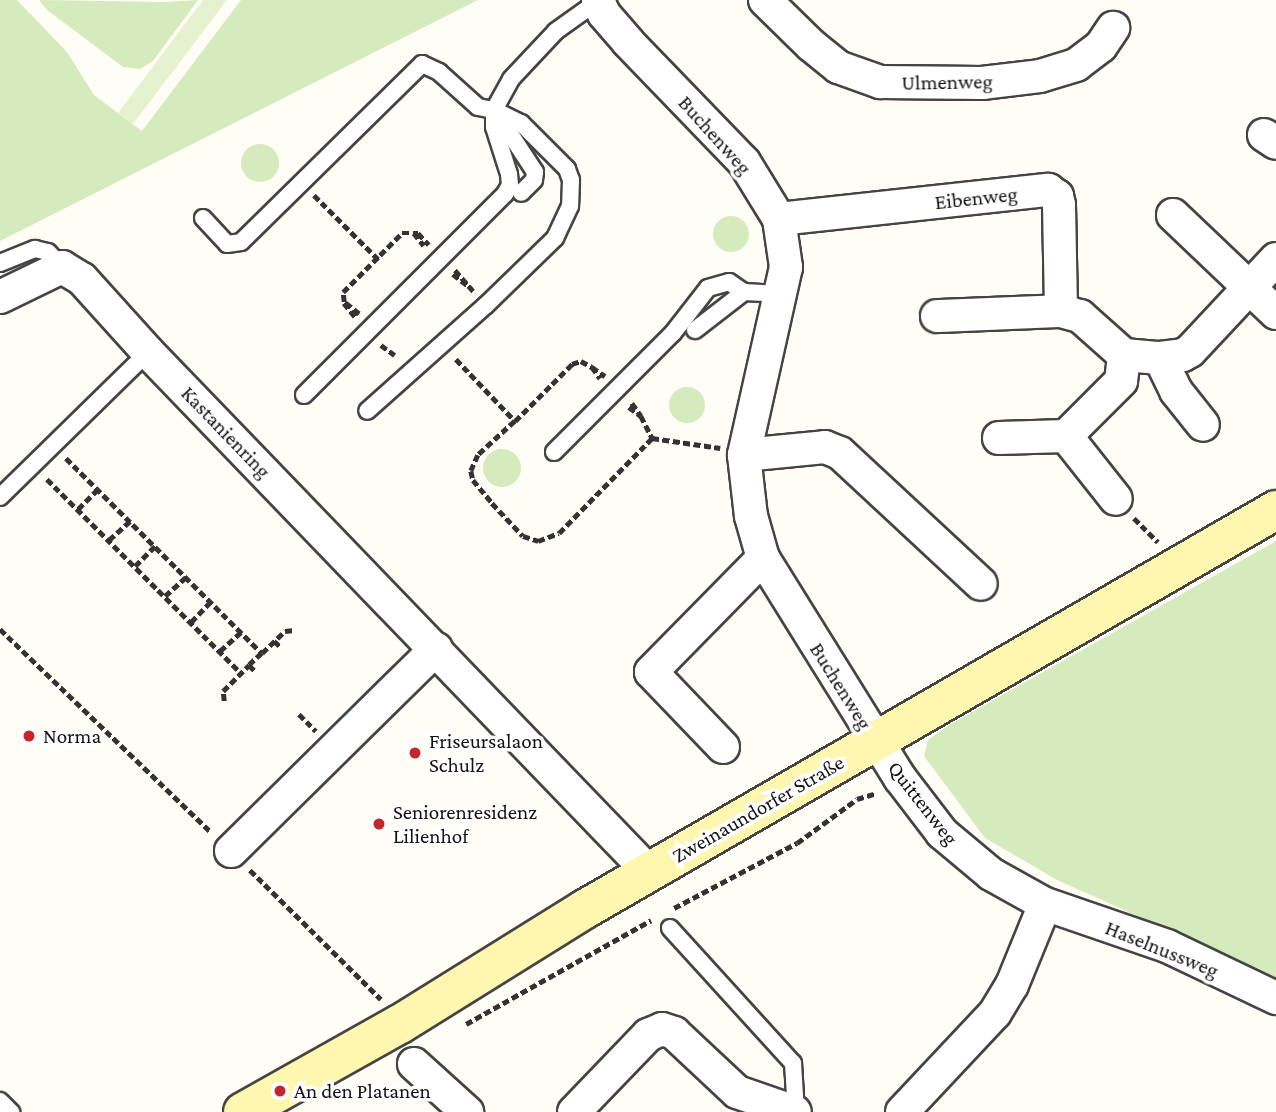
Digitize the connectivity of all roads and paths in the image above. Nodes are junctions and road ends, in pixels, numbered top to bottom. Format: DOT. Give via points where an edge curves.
graph roads {
  1 [pos="598,0"];
  2 [pos="784,6"];
  3 [pos="1113,28"];
  4 [pos="494,110"];
  5 [pos="302,183"];
  6 [pos="521,193"];
  7 [pos="1174,215"];
  8 [pos="203,218"];
  9 [pos="779,219"];
  10 [pos="430,250"];
  11 [pos="378,259"];
  12 [pos="1276,259"];
  13 [pos="0,263"];
  14 [pos="62,268"];
  15 [pos="450,269"];
  16 [pos="467,283"];
  17 [pos="1250,286"];
  18 [pos="744,292"];
  19 [pos="780,294"];
  20 [pos="0,297"];
  21 [pos="346,305"];
  22 [pos="1061,311"];
  23 [pos="1276,313"];
  24 [pos="937,316"];
  25 [pos="695,330"];
  26 [pos="381,341"];
  27 [pos="441,343"];
  28 [pos="148,352"];
  29 [pos="394,353"];
  30 [pos="1124,355"];
  31 [pos="1160,358"];
  32 [pos="593,367"];
  33 [pos="304,395"];
  34 [pos="626,401"];
  35 [pos="367,411"];
  36 [pos="515,421"];
  37 [pos="1203,425"];
  38 [pos="1066,436"];
  39 [pos="652,438"];
  40 [pos="999,438"];
  41 [pos="554,452"];
  42 [pos="63,454"];
  43 [pos="744,455"];
  44 [pos="42,473"];
  45 [pos="98,489"];
  46 [pos="0,497"];
  47 [pos="1116,499"];
  48 [pos="78,509"];
  49 [pos="1276,510"];
  50 [pos="130,521"];
  51 [pos="109,541"];
  52 [pos="155,546"];
  53 [pos="763,558"];
  54 [pos="1181,565"];
  55 [pos="135,566"];
  56 [pos="186,577"];
  57 [pos="981,584"];
  58 [pos="165,596"];
  59 [pos="210,602"];
  60 [pos="191,622"];
  61 [pos="0,629"];
  62 [pos="295,630"];
  63 [pos="241,632"];
  64 [pos="274,641"];
  65 [pos="280,646"];
  66 [pos="436,649"];
  67 [pos="220,651"];
  68 [pos="262,653"];
  69 [pos="249,665"];
  70 [pos="255,671"];
  71 [pos="241,676"];
  72 [pos="224,701"];
  73 [pos="876,742"];
  74 [pos="723,747"];
  75 [pos="877,793"];
  76 [pos="231,851"];
  77 [pos="649,872"];
  78 [pos="1045,904"];
  79 [pos="671,909"];
  80 [pos="665,922"];
  81 [pos="1276,998"];
  82 [pos="400,1024"];
  83 [pos="459,1028"];
  84 [pos="414,1064"];
  85 [pos="0,1101"];
  86 [pos="914,1108"];
  87 [pos="11,1112"];
  88 [pos="243,1112"];
  89 [pos="467,1112"];
  90 [pos="575,1112"];
  91 [pos="795,1112"];
  1 -- 4 [label="lane" via="547,41 512,79"];
  1 -- 9 [label="street, Buchenweg" via="628,42 744,162"];
  2 -- 3 [label="street, Ulmenweg" via="829,60 880,82 934,85 1040,76 1076,65 1101,46"];
  4 -- 5 [label="lane" via="478,107 430,65 422,64"];
  4 -- 6 [label="lane" via="535,173"];
  4 -- 27 [label="lane" via="521,123 567,169 570,206 555,237"];
  4 -- 33 [label="lane" via="494,127 509,174 505,194"];
  5 -- 8 [label="lane" via="235,244 227,244"];
  5 -- 11 [label="path"];
  7 -- 17 [label="street"];
  9 -- 19 [label="street, Buchenweg" via="786,267"];
  9 -- 22 [label="street, Eibenweg" via="1048,190 1057,196 1059,205"];
  10 -- 11 [label="path" via="414,233 402,233"];
  11 -- 21 [label="path" via="344,292"];
  12 -- 17 [label="street"];
  13 -- 14 [label="lane" via="35,249 48,251"];
  14 -- 20 [label="street"];
  14 -- 28 [label="street, Kastanienring" via="82,279"];
  15 -- 16 [label="path"];
  17 -- 23 [label="street"];
  17 -- 31 [label="street" via="1190,351"];
  18 -- 19 [label="lane"];
  18 -- 25 [label="lane"];
  18 -- 41 [label="lane" via="729,282 708,288 673,333"];
  19 -- 43 [label="street, Buchenweg"];
  22 -- 24 [label="street"];
  22 -- 30 [label="street" via="1080,316"];
  26 -- 29 [label="path"];
  27 -- 35 [label="lane"];
  27 -- 36 [label="path"];
  28 -- 46 [label="lane"];
  28 -- 66 [label="street, Kastanienring"];
  30 -- 31 [label="street"];
  30 -- 38 [label="street" via="1121,381"];
  31 -- 37 [label="street" via="1176,391"];
  32 -- 36 [label="path" via="581,361 572,364"];
  34 -- 39 [label="path" via="641,416"];
  36 -- 39 [label="path" via="478,455 471,471 473,480 514,530 538,541 559,533"];
  38 -- 40 [label="street"];
  38 -- 47 [label="street"];
  39 -- 43 [label="path"];
  42 -- 45 [label="path"];
  43 -- 53 [label="street, Buchenweg" via="747,496"];
  43 -- 57 [label="street" via="825,447 840,453"];
  44 -- 48 [label="path"];
  45 -- 48 [label="path"];
  45 -- 50 [label="path"];
  47 -- 54 [label="path"];
  48 -- 51 [label="path"];
  49 -- 54 [label="street, Zweinaundorfer Straße"];
  50 -- 51 [label="path"];
  50 -- 52 [label="path"];
  51 -- 55 [label="path"];
  52 -- 55 [label="path"];
  52 -- 56 [label="path"];
  53 -- 73 [label="street, Buchenweg"];
  53 -- 74 [label="street" via="651,671"];
  54 -- 73 [label="street, Zweinaundorfer Straße"];
  55 -- 58 [label="path"];
  56 -- 58 [label="path"];
  56 -- 59 [label="path"];
  58 -- 60 [label="path"];
  59 -- 60 [label="path"];
  59 -- 63 [label="path"];
  60 -- 67 [label="path"];
  61 -- 76 [label="path"];
  62 -- 64 [label="path" via="285,631"];
  63 -- 67 [label="path"];
  63 -- 68 [label="path"];
  64 -- 65 [label="path"];
  64 -- 68 [label="path"];
  66 -- 76 [label="street"];
  66 -- 77 [label="street, Kastanienring"];
  67 -- 71 [label="path"];
  68 -- 69 [label="path"];
  69 -- 70 [label="path"];
  69 -- 71 [label="path"];
  71 -- 72 [label="path" via="223,691"];
  73 -- 77 [label="street, Zweinaundorfer Straße"];
  73 -- 78 [label="street, Quittenweg" via="950,841 991,874"];
  75 -- 79 [label="path" via="857,799 804,839"];
  76 -- 82 [label="path" via="390,1008"];
  77 -- 82 [label="street, Zweinaundorfer Straße"];
  78 -- 81 [label="street, Haselnussweg" via="1167,946"];
  78 -- 86 [label="street" via="1012,985 995,1013"];
  80 -- 83 [label="path"];
  80 -- 91 [label="lane" via="793,1063"];
  82 -- 88 [label="street, Zweinaundorfer Straße"];
  84 -- 89 [label="street"];
  85 -- 87 [label="lane"];
  90 -- 91 [label="street" via="648,1035 662,1029 674,1033 737,1092"];
}
